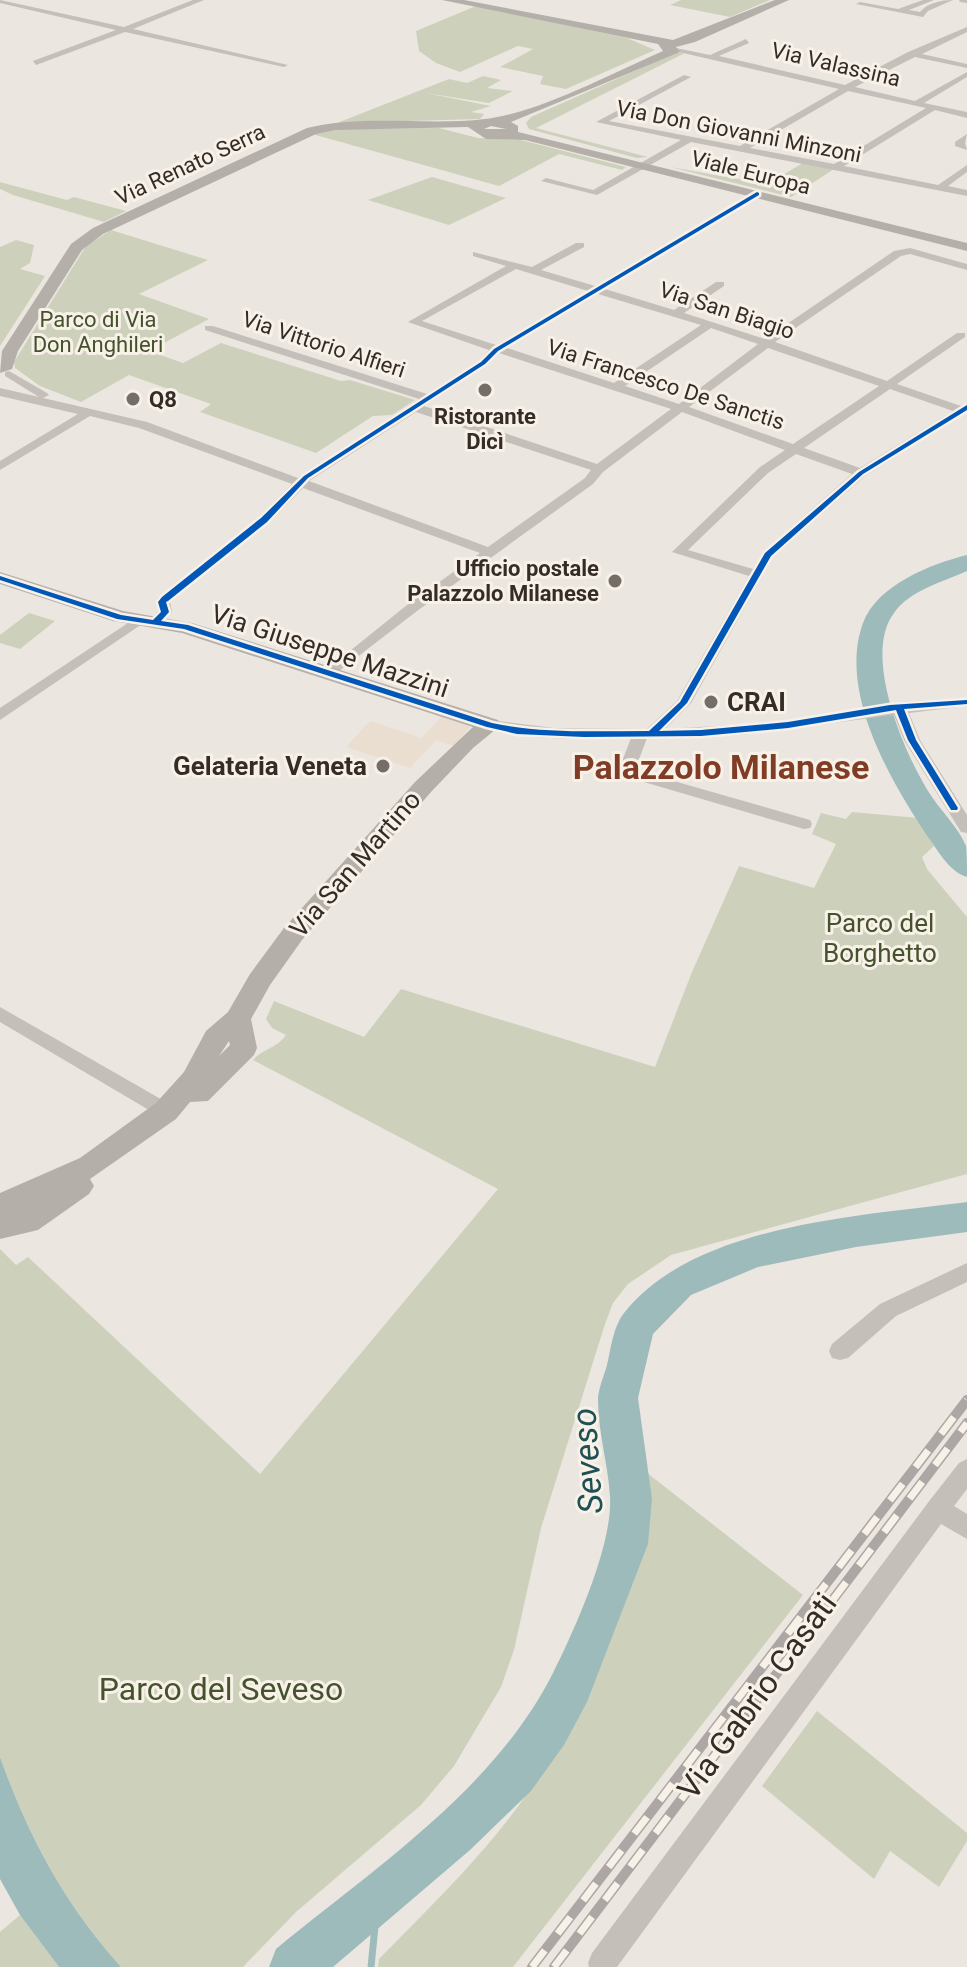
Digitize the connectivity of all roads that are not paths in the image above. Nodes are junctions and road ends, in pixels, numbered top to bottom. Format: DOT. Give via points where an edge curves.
graph roads {
  1 [pos="200,0"];
  2 [pos="447,0"];
  3 [pos="784,0"];
  4 [pos="930,0"];
  5 [pos="949,0"];
  6 [pos="0,1"];
  7 [pos="860,4"];
  8 [pos="901,12"];
  9 [pos="126,28"];
  10 [pos="967,29"];
  11 [pos="746,41"];
  12 [pos="677,47"];
  13 [pos="911,54"];
  14 [pos="713,56"];
  15 [pos="36,63"];
  16 [pos="284,65"];
  17 [pos="967,66"];
  18 [pos="967,74"];
  19 [pos="687,77"];
  20 [pos="846,88"];
  21 [pos="917,103"];
  22 [pos="934,107"];
  23 [pos="967,115"];
  24 [pos="483,125"];
  25 [pos="514,129"];
  26 [pos="967,137"];
  27 [pos="688,140"];
  28 [pos="967,147"];
  29 [pos="740,150"];
  30 [pos="642,165"];
  31 [pos="836,167"];
  32 [pos="967,168"];
  33 [pos="546,181"];
  34 [pos="941,187"];
  35 [pos="967,193"];
  36 [pos="757,194"];
  37 [pos="580,245"];
  38 [pos="967,247"];
  39 [pos="477,254"];
  40 [pos="514,266"];
  41 [pos="967,267"];
  42 [pos="532,271"];
  43 [pos="720,284"];
  44 [pos="595,291"];
  45 [pos="676,313"];
  46 [pos="710,324"];
  47 [pos="209,328"];
  48 [pos="961,335"];
  49 [pos="768,344"];
  50 [pos="496,350"];
  51 [pos="4,368"];
  52 [pos="888,385"];
  53 [pos="616,387"];
  54 [pos="0,392"];
  55 [pos="428,398"];
  56 [pos="63,405"];
  57 [pos="414,407"];
  58 [pos="682,408"];
  59 [pos="965,408"];
  60 [pos="89,412"];
  61 [pos="794,447"];
  62 [pos="0,466"];
  63 [pos="599,469"];
  64 [pos="861,473"];
  65 [pos="302,483"];
  66 [pos="490,552"];
  67 [pos="755,574"];
  68 [pos="0,578"];
  69 [pos="146,621"];
  70 [pos="330,674"];
  71 [pos="967,702"];
  72 [pos="894,708"];
  73 [pos="0,715"];
  74 [pos="490,725"];
  75 [pos="647,733"];
  76 [pos="804,824"];
  77 [pos="967,828"];
  78 [pos="0,1014"];
  79 [pos="238,1019"];
  80 [pos="166,1111"];
  81 [pos="0,1210"];
  82 [pos="0,1227"];
  83 [pos="967,1272"];
  84 [pos="840,1351"];
  85 [pos="967,1470"];
  86 [pos="938,1508"];
  87 [pos="967,1528"];
  88 [pos="602,1963"];
  1 -- 9 [label="street"];
  2 -- 12 [label="street, Via Valassina"];
  3 -- 12 [label="street"];
  4 -- 8 [label="street"];
  5 -- 8 [label="street" via="923,15"];
  6 -- 9 [label="street"];
  7 -- 8 [label="street"];
  9 -- 15 [label="street"];
  9 -- 16 [label="street"];
  10 -- 13 [label="street"];
  11 -- 14 [label="street"];
  12 -- 14 [label="street, Via Valassina"];
  12 -- 25 [label="street"];
  13 -- 17 [label="street"];
  13 -- 20 [label="street"];
  14 -- 20 [label="street, Via Valassina"];
  18 -- 21 [label="street"];
  19 -- 27 [label="street, Via Don Giovanni Minzoni" via="600,122"];
  20 -- 21 [label="street, Via Valassina"];
  20 -- 29 [label="street"];
  21 -- 22 [label="street, Via Valassina"];
  22 -- 23 [label="street, Via Valassina"];
  22 -- 31 [label="street"];
  24 -- 25 [label="street"];
  24 -- 25 [label="street"];
  24 -- 51 [label="street, Via Renato Serra" via="335,126 312,131 98,231 76,247"];
  25 -- 30 [label="street, Viale Europa"];
  26 -- 28 [label="street" via="958,144"];
  27 -- 29 [label="street, Via Don Giovanni Minzoni"];
  27 -- 30 [label="street"];
  29 -- 31 [label="street, Via Don Giovanni Minzoni"];
  30 -- 33 [label="street" via="594,193"];
  30 -- 36 [label="street, Viale Europa"];
  31 -- 34 [label="street, Via Don Giovanni Minzoni"];
  32 -- 34 [label="street"];
  34 -- 35 [label="street, Via Don Giovanni Minzoni"];
  36 -- 38 [label="street, Viale Europa"];
  36 -- 44 [label="street"];
  37 -- 42 [label="street"];
  39 -- 40 [label="street, Via San Biagio"];
  40 -- 42 [label="street, Via San Biagio"];
  40 -- 50 [label="street, Via Francesco De Sanctis" via="413,322"];
  41 -- 49 [label="street" via="901,251"];
  42 -- 44 [label="street, Via San Biagio"];
  43 -- 45 [label="street"];
  44 -- 45 [label="street, Via San Biagio"];
  44 -- 50 [label="street"];
  45 -- 46 [label="street, Via San Biagio"];
  46 -- 49 [label="street, Via San Biagio"];
  46 -- 53 [label="street"];
  47 -- 55 [label="street, Via Vittorio Alfieri"];
  48 -- 52 [label="street"];
  49 -- 52 [label="street, Via San Biagio"];
  49 -- 58 [label="street"];
  50 -- 53 [label="street, Via Francesco De Sanctis"];
  50 -- 55 [label="street"];
  51 -- 56 [label="street"];
  52 -- 59 [label="street, Via San Biagio"];
  52 -- 61 [label="street"];
  53 -- 58 [label="street, Via Francesco De Sanctis"];
  54 -- 56 [label="street"];
  55 -- 57 [label="street"];
  56 -- 60 [label="street"];
  57 -- 63 [label="street"];
  57 -- 65 [label="street"];
  58 -- 61 [label="street, Via Francesco De Sanctis"];
  58 -- 63 [label="street"];
  59 -- 64 [label="street"];
  60 -- 62 [label="street"];
  60 -- 65 [label="street" via="143,425"];
  61 -- 64 [label="street, Via Francesco De Sanctis"];
  61 -- 67 [label="street" via="679,552"];
  63 -- 66 [label="street"];
  64 -- 67 [label="street" via="768,555"];
  65 -- 66 [label="street"];
  65 -- 69 [label="street" via="165,599 165,612"];
  66 -- 70 [label="street"];
  67 -- 75 [label="street" via="683,703"];
  68 -- 69 [label="street, Via Giuseppe Mazzini"];
  69 -- 70 [label="street, Via Giuseppe Mazzini" via="185,627"];
  69 -- 73 [label="street"];
  70 -- 74 [label="street, Via Giuseppe Mazzini"];
  71 -- 72 [label="street, Via Giuseppe Mazzini"];
  72 -- 75 [label="street, Via Giuseppe Mazzini" via="743,730"];
  72 -- 77 [label="street"];
  74 -- 75 [label="street, Via Giuseppe Mazzini" via="517,731"];
  74 -- 79 [label="street, Via San Martino" via="432,777 293,934"];
  75 -- 76 [label="street" via="625,769"];
  78 -- 80 [label="street"];
  79 -- 80 [label="street, Via San Martino" via="215,1038 194,1079"];
  79 -- 82 [label="street, Via San Martino" via="244,1048 170,1123 34,1218"];
  80 -- 81 [label="street, Via San Martino" via="90,1166 15,1197"];
  83 -- 84 [label="street" via="888,1310"];
  85 -- 86 [label="street, Via Gabrio Casati"];
  86 -- 87 [label="street"];
  86 -- 88 [label="street, Via Gabrio Casati"];
}
